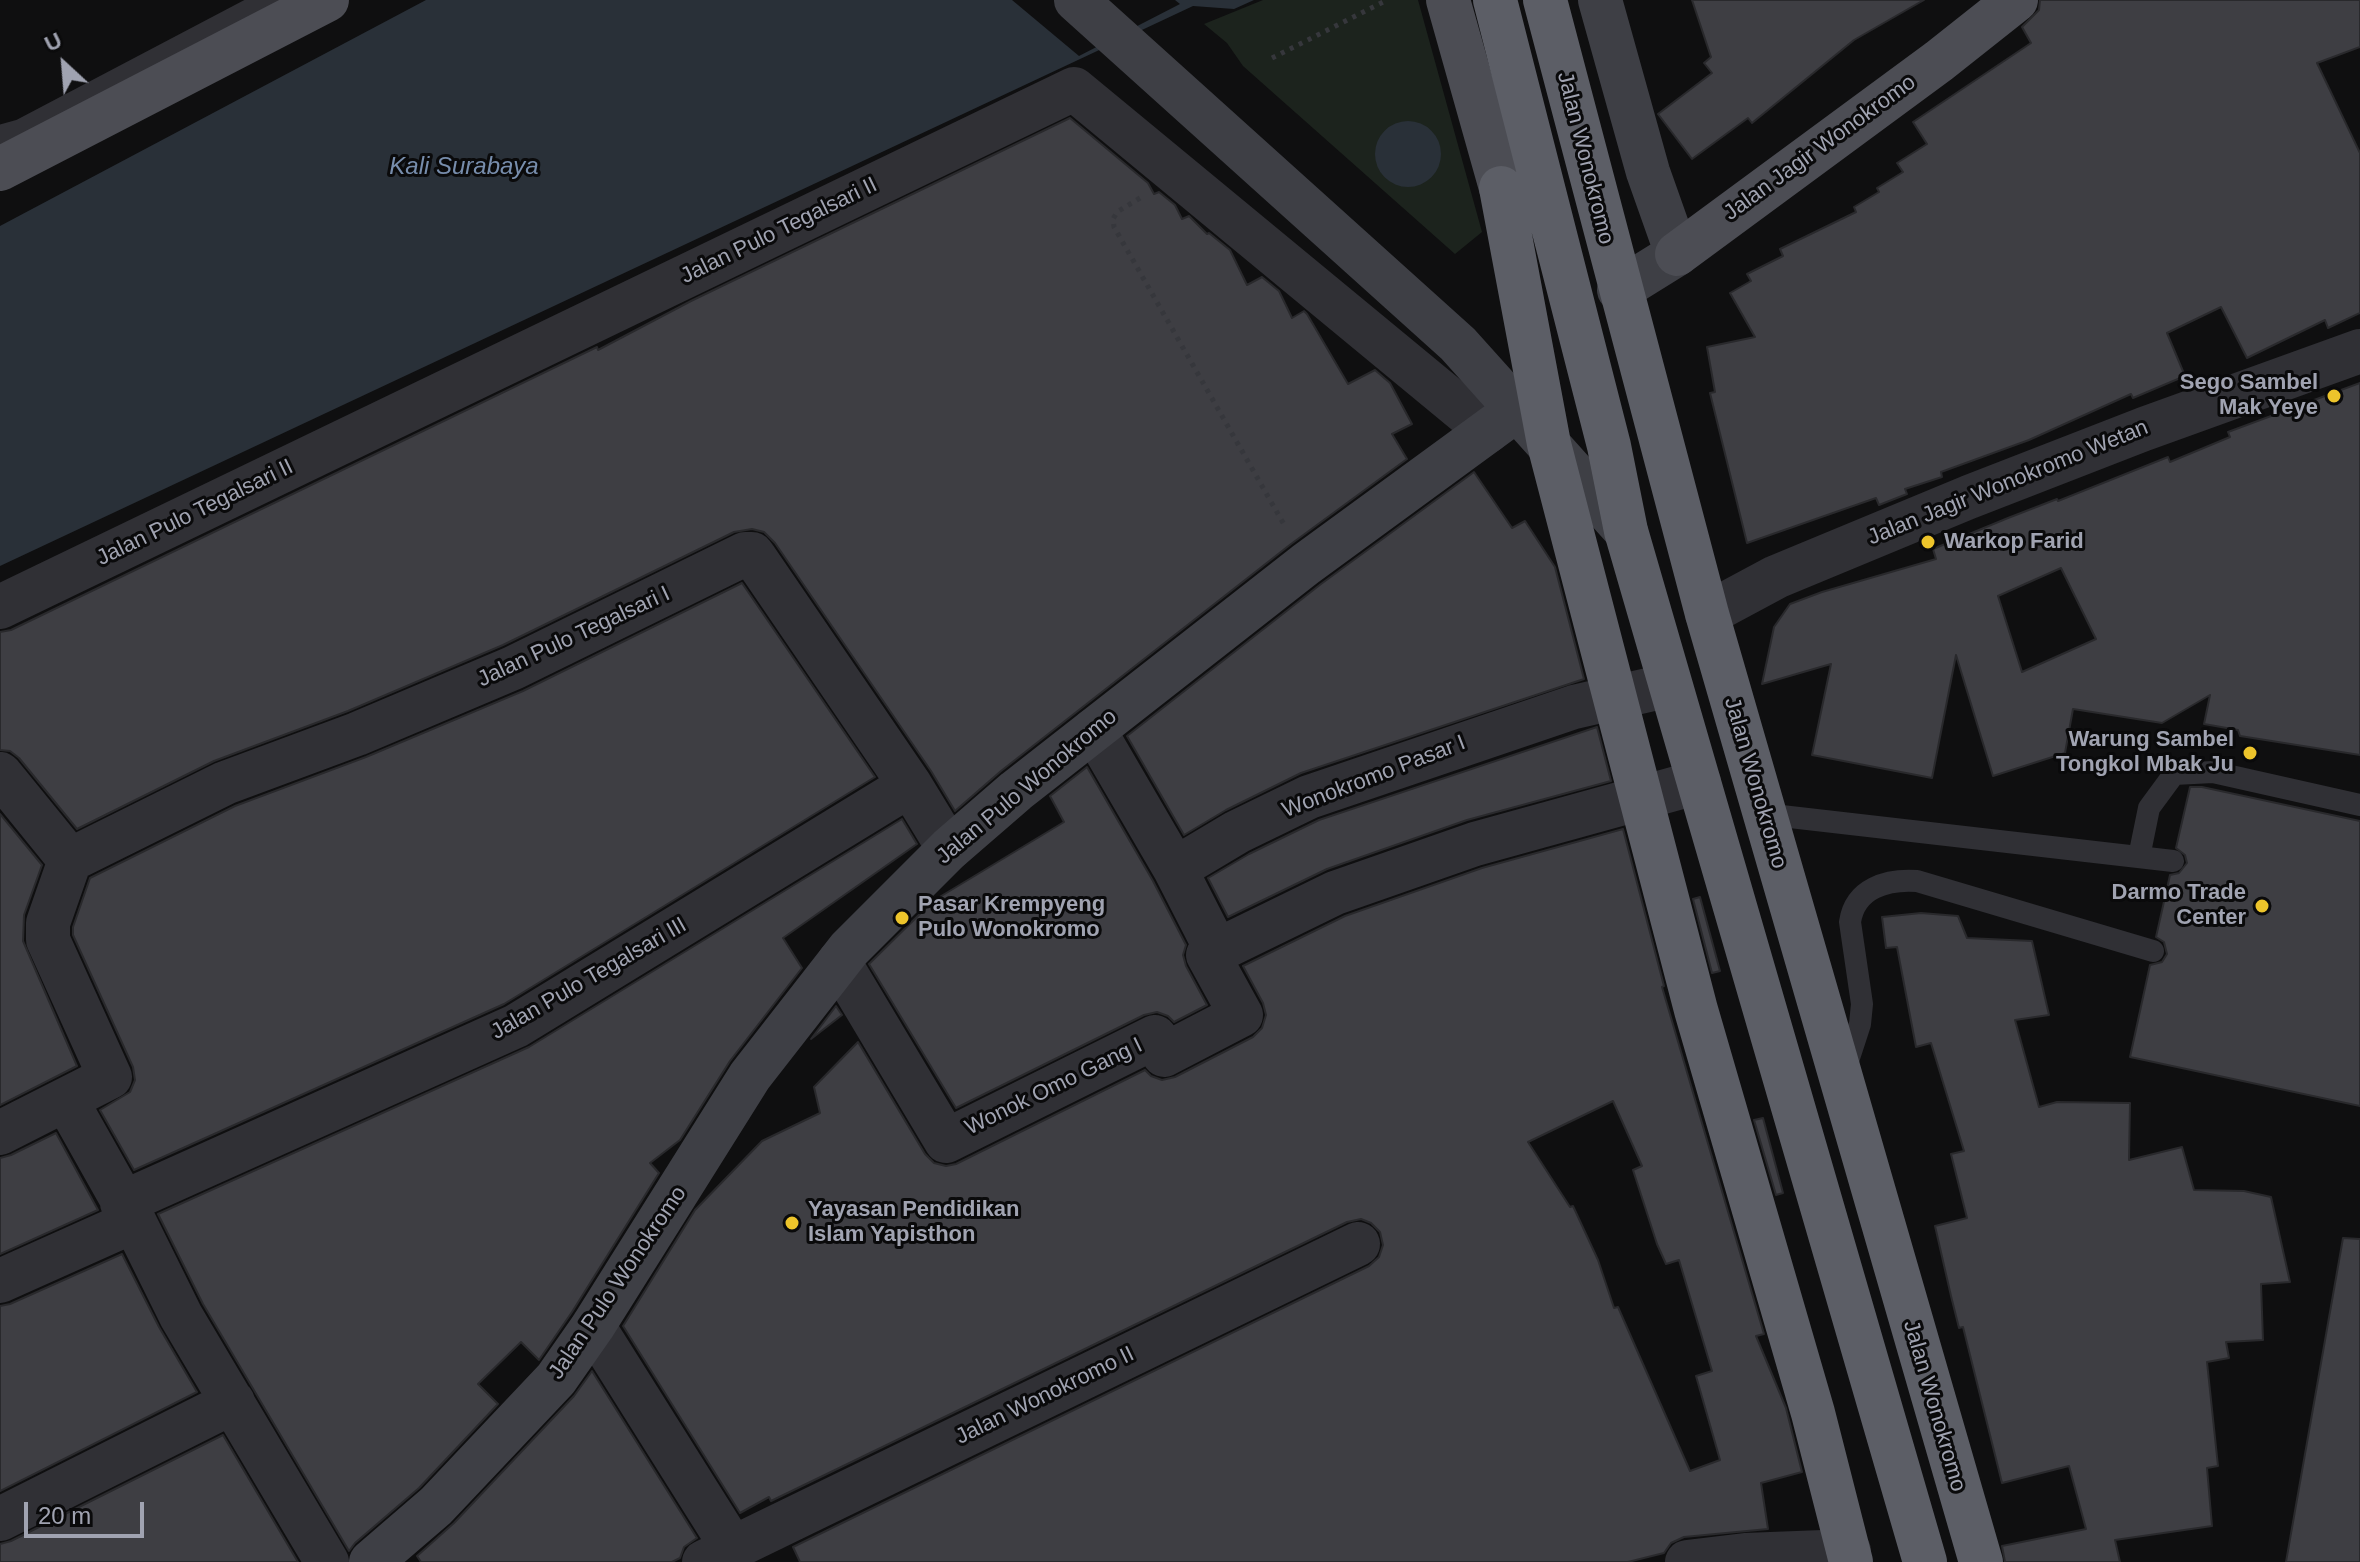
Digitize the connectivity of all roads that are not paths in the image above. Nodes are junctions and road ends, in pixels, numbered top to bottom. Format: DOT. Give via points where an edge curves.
graph roads {
  1 [pos="268,0"];
  2 [pos="327,0"];
  3 [pos="1076,0"];
  4 [pos="1448,0"];
  5 [pos="1495,0"];
  6 [pos="1545,0"];
  7 [pos="1600,0"];
  8 [pos="2016,0"];
  9 [pos="0,136"];
  10 [pos="0,169"];
  11 [pos="1501,188"];
  12 [pos="1677,254"];
  13 [pos="1570,288"];
  14 [pos="1619,290"];
  15 [pos="2360,351"];
  16 [pos="1503,420"];
  17 [pos="1549,444"];
  18 [pos="1626,531"];
  19 [pos="0,607"];
  20 [pos="1707,614"];
  21 [pos="1670,685"];
  22 [pos="1094,730"];
  23 [pos="0,774"];
  24 [pos="1699,782"];
  25 [pos="910,785"];
  26 [pos="2360,805"];
  27 [pos="1764,814"];
  28 [pos="949,849"];
  29 [pos="2139,857"];
  30 [pos="70,860"];
  31 [pos="2173,861"];
  32 [pos="1175,869"];
  33 [pos="1217,951"];
  34 [pos="2153,951"];
  35 [pos="839,962"];
  36 [pos="1841,1082"];
  37 [pos="66,1100"];
  38 [pos="0,1133"];
  39 [pos="128,1212"];
  40 [pos="1358,1244"];
  41 [pos="0,1281"];
  42 [pos="593,1326"];
  43 [pos="233,1402"];
  44 [pos="0,1519"];
  45 [pos="718,1555"];
  46 [pos="1850,1556"];
  47 [pos="327,1562"];
  48 [pos="371,1562"];
  49 [pos="1687,1562"];
  50 [pos="1925,1562"];
  51 [pos="1981,1562"];
  1 -- 9 [label="lane" via="21,130"];
  2 -- 10 [label="main road"];
  3 -- 16 [label="main road" via="1458,344"];
  4 -- 11 [label="main road"];
  5 -- 13 [label="highway"];
  6 -- 14 [label="highway, Jalan Wonokromo"];
  7 -- 12 [label="main road"];
  8 -- 12 [label="main road, Jalan Jagir Wonokromo"];
  11 -- 13 [label="highway"];
  11 -- 17 [label="highway"];
  12 -- 14 [label="main road, Jalan Jagir Wonokromo"];
  13 -- 18 [label="highway"];
  14 -- 20 [label="highway, Jalan Wonokromo"];
  15 -- 20 [label="street, Jalan Jagir Wonokromo Wetan" via="1984,492 1776,577"];
  16 -- 17 [label="main road"];
  16 -- 19 [label="street, Jalan Pulo Tegalsari II" via="1178,176 1074,89"];
  16 -- 22 [label="main road, Jalan Pulo Wonokromo" via="1306,564"];
  17 -- 18 [label="main road"];
  17 -- 46 [label="highway" via="1696,1010"];
  18 -- 21 [label="highway"];
  20 -- 27 [label="highway, Jalan Wonokromo"];
  21 -- 24 [label="highway"];
  21 -- 32 [label="street, Wonokromo Pasar I" via="1574,707 1309,797"];
  22 -- 28 [label="main road, Jalan Pulo Wonokromo"];
  22 -- 32 [label="street"];
  23 -- 30 [label="street"];
  24 -- 33 [label="street" via="1475,844 1335,893"];
  24 -- 50 [label="highway"];
  25 -- 28 [label="street, Jalan Pulo Tegalsari I"];
  25 -- 30 [label="street, Jalan Pulo Tegalsari I" via="752,554 513,668 225,783"];
  25 -- 39 [label="street, Jalan Pulo Tegalsari III" via="516,1026"];
  26 -- 29 [label="lane" via="2213,772 2174,774 2149,808"];
  27 -- 29 [label="lane"];
  27 -- 36 [label="highway, Jalan Wonokromo"];
  28 -- 35 [label="main road, Jalan Pulo Wonokromo"];
  29 -- 31 [label="lane"];
  30 -- 37 [label="street" via="48,923 48,940 110,1077"];
  32 -- 33 [label="street"];
  33 -- 35 [label="street, Wonok Omo Gang I" via="1208,955 1241,1015 1164,1055 1155,1037 946,1141"];
  34 -- 36 [label="lane" via="1917,881 1886,882 1859,898 1852,910 1862,1004"];
  35 -- 42 [label="main road, Jalan Pulo Wonokromo" via="750,1076"];
  36 -- 51 [label="highway, Jalan Wonokromo"];
  37 -- 38 [label="street"];
  37 -- 39 [label="street"];
  39 -- 41 [label="street, Jalan Pulo Tegalsari III"];
  39 -- 43 [label="street"];
  40 -- 45 [label="street, Jalan Wonokromo II"];
  42 -- 45 [label="street, Jalan Wonokromo II"];
  42 -- 48 [label="main road, Jalan Pulo Wonokromo" via="556,1379 436,1506"];
  43 -- 44 [label="street"];
  43 -- 47 [label="street"];
  46 -- 49 [label="street" via="1745,1555"];
}
